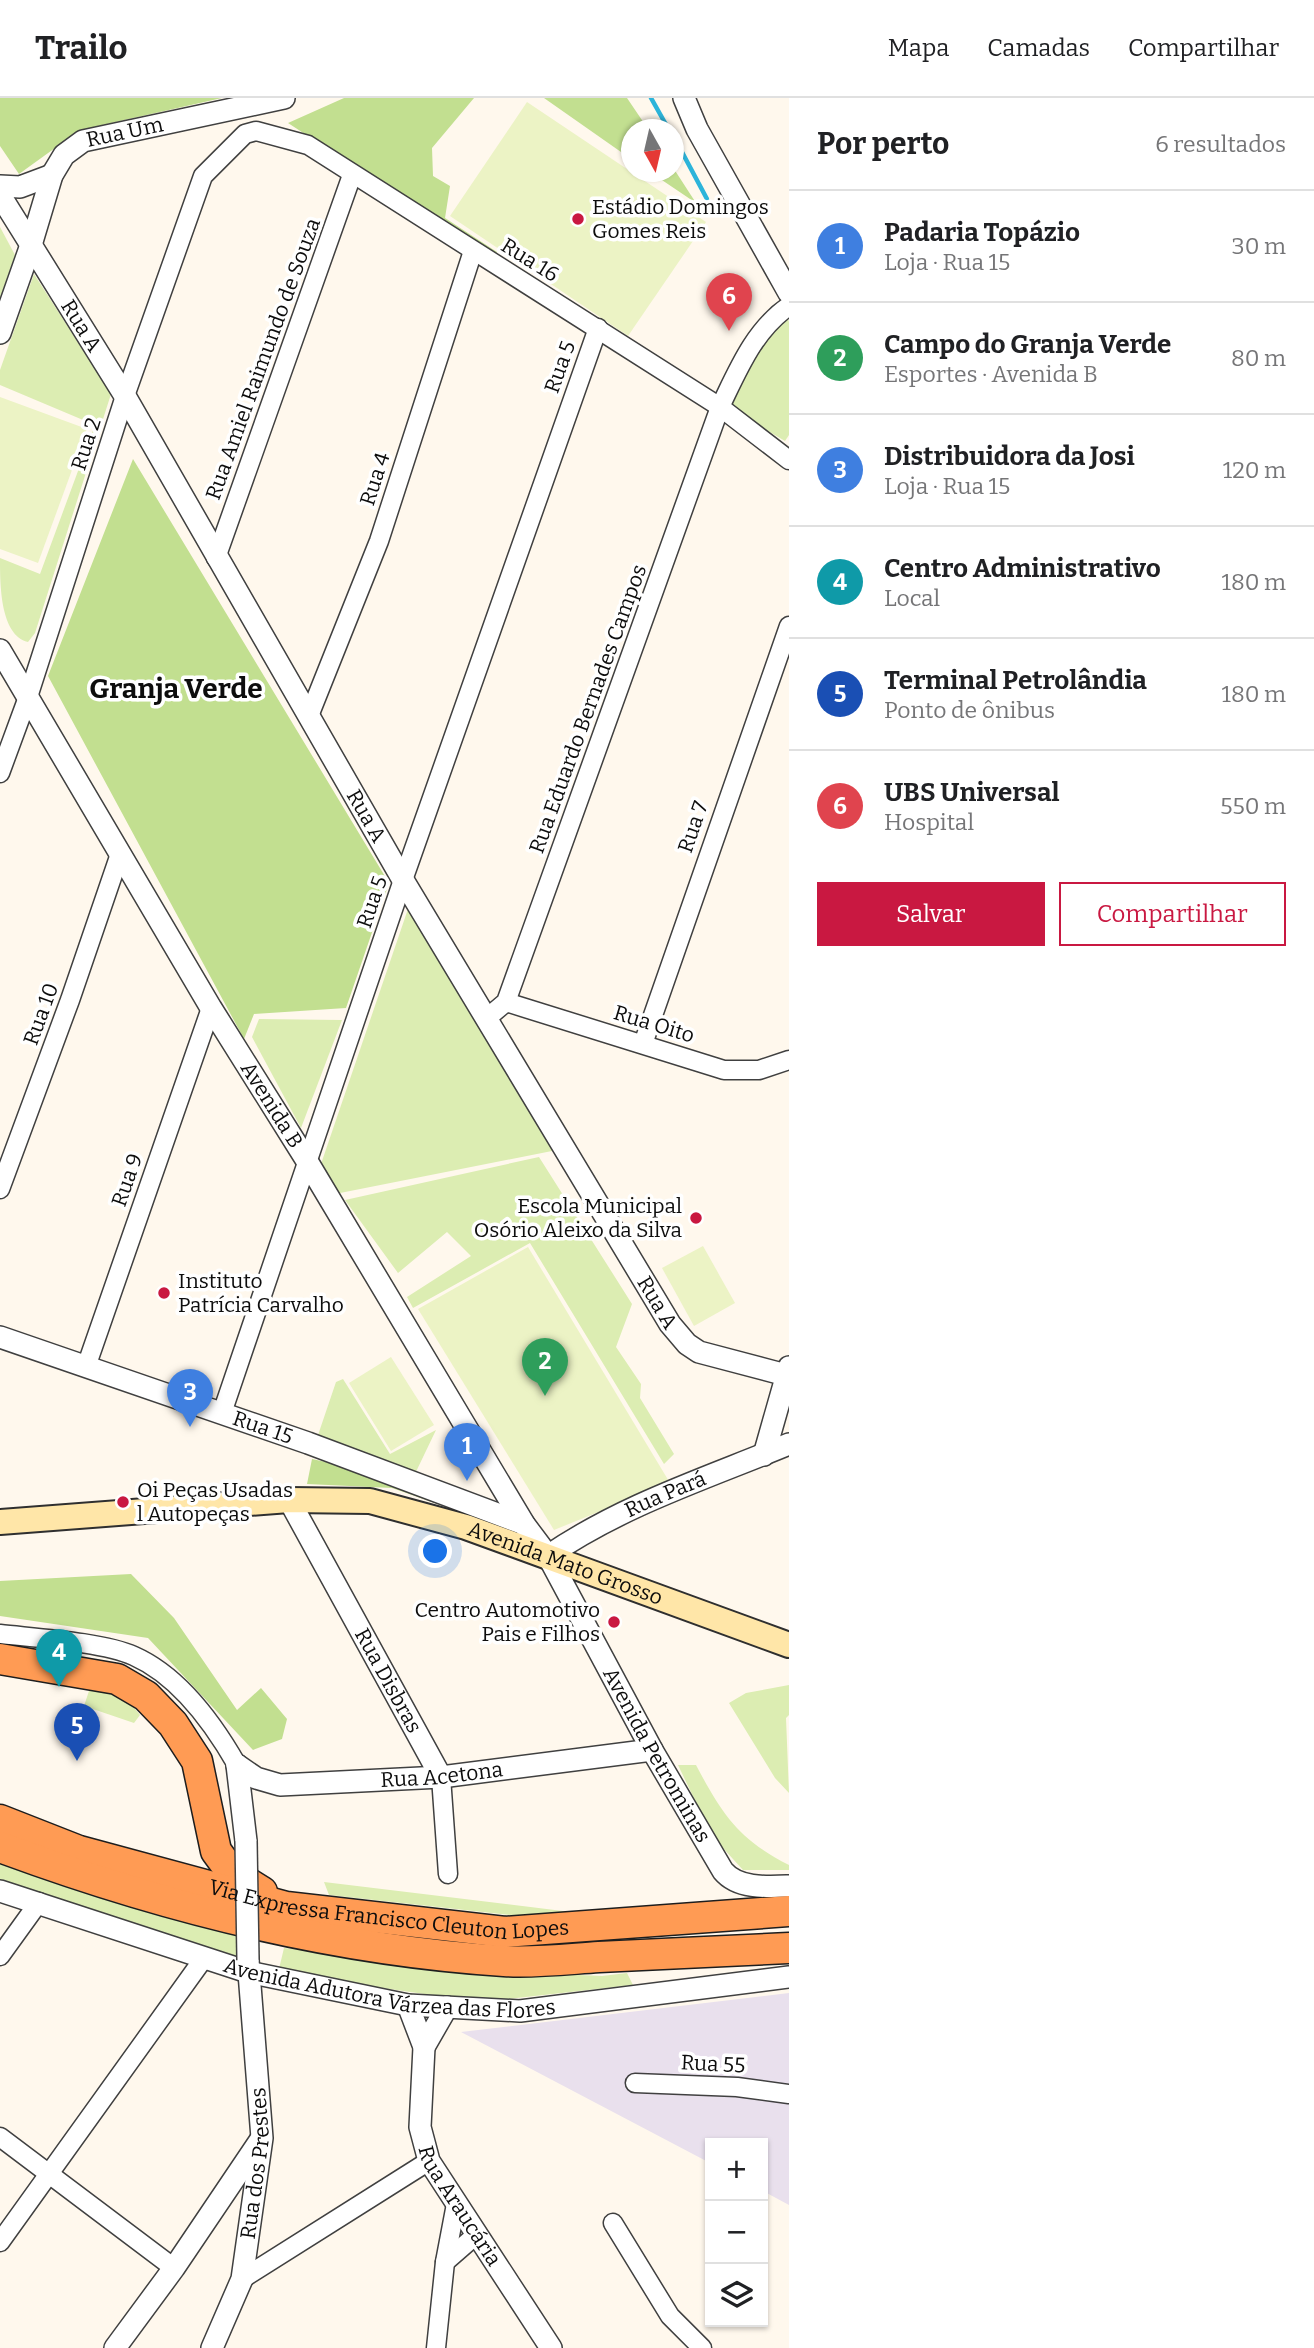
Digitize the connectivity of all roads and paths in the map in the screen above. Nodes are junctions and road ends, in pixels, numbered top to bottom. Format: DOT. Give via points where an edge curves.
graph roads {
  1 [pos="284,98"];
  2 [pos="684,98"];
  3 [pos="246,108"];
  4 [pos="256,131"];
  5 [pos="52,175"];
  6 [pos="352,175"];
  7 [pos="0,186"];
  8 [pos="0,195"];
  9 [pos="31,245"];
  10 [pos="473,251"];
  11 [pos="789,293"];
  12 [pos="789,306"];
  13 [pos="598,328"];
  14 [pos="0,332"];
  15 [pos="125,396"];
  16 [pos="720,407"];
  17 [pos="789,460"];
  18 [pos="216,558"];
  19 [pos="789,626"];
  20 [pos="0,650"];
  21 [pos="28,697"];
  22 [pos="309,716"];
  23 [pos="0,773"];
  24 [pos="120,854"];
  25 [pos="403,880"];
  26 [pos="506,1002"];
  27 [pos="211,1008"];
  28 [pos="487,1018"];
  29 [pos="643,1044"];
  30 [pos="789,1060"];
  31 [pos="307,1161"];
  32 [pos="0,1189"];
  33 [pos="0,1337"];
  34 [pos="86,1367"];
  35 [pos="788,1371"];
  36 [pos="222,1413"];
  37 [pos="789,1444"];
  38 [pos="764,1455"];
  39 [pos="289,1500"];
  40 [pos="0,1522"];
  41 [pos="524,1524"];
  42 [pos="548,1556"];
  43 [pos="0,1634"];
  44 [pos="789,1645"];
  45 [pos="0,1659"];
  46 [pos="652,1750"];
  47 [pos="237,1765"];
  48 [pos="441,1777"];
  49 [pos="0,1821"];
  50 [pos="0,1847"];
  51 [pos="448,1874"];
  52 [pos="789,1885"];
  53 [pos="0,1891"];
  54 [pos="39,1902"];
  55 [pos="286,1907"];
  56 [pos="789,1911"];
  57 [pos="789,1948"];
  58 [pos="0,1956"];
  59 [pos="204,1958"];
  60 [pos="248,1966"];
  61 [pos="789,1978"];
  62 [pos="408,2005"];
  63 [pos="447,2007"];
  64 [pos="424,2047"];
  65 [pos="635,2083"];
  66 [pos="789,2094"];
  67 [pos="0,2137"];
  68 [pos="262,2138"];
  69 [pos="429,2161"];
  70 [pos="50,2174"];
  71 [pos="456,2204"];
  72 [pos="612,2223"];
  73 [pos="476,2235"];
  74 [pos="0,2242"];
  75 [pos="445,2262"];
  76 [pos="174,2268"];
  77 [pos="242,2279"];
  78 [pos="115,2348"];
  79 [pos="212,2348"];
  80 [pos="436,2348"];
  81 [pos="551,2348"];
  82 [pos="702,2348"];
  1 -- 3 [label="street, Rua Um"];
  2 -- 11 [label="street"];
  3 -- 4 [label="street"];
  3 -- 5 [label="street, Rua Um" via="83,141 64,155"];
  4 -- 6 [label="street, Rua 16" via="308,145"];
  4 -- 15 [label="street, Rua 2" via="237,141 203,176"];
  5 -- 7 [label="street" via="20,187"];
  5 -- 9 [label="street, Rua Um"];
  6 -- 10 [label="street, Rua 16"];
  6 -- 18 [label="street, Rua Amiel Raimundo de Souza"];
  8 -- 9 [label="street, Rua A"];
  9 -- 14 [label="street, Rua Um"];
  9 -- 15 [label="street, Rua A"];
  10 -- 13 [label="street, Rua 16"];
  10 -- 22 [label="street, Rua 4" via="379,541"];
  12 -- 16 [label="street, Rua Eduardo Bernades Campos" via="768,320"];
  13 -- 16 [label="street, Rua 16"];
  13 -- 25 [label="street, Rua 5"];
  15 -- 18 [label="street, Rua A"];
  15 -- 21 [label="street, Rua 2"];
  16 -- 17 [label="street, Rua 16"];
  16 -- 26 [label="street, Rua Eduardo Bernades Campos"];
  18 -- 22 [label="street, Rua A"];
  19 -- 29 [label="street, Rua 7"];
  20 -- 21 [label="street, Avenida B"];
  21 -- 23 [label="street, Rua 2"];
  21 -- 24 [label="street, Avenida B"];
  22 -- 25 [label="street, Rua A"];
  24 -- 27 [label="street, Avenida B"];
  24 -- 32 [label="street, Rua 10"];
  25 -- 28 [label="street, Rua A"];
  25 -- 31 [label="street, Rua 5"];
  26 -- 28 [label="street"];
  26 -- 29 [label="street, Rua Oito"];
  27 -- 31 [label="street, Avenida B"];
  27 -- 34 [label="street, Rua 9"];
  28 -- 35 [label="street, Rua A" via="678,1335 712,1357"];
  29 -- 30 [label="street, Rua Oito" via="724,1070 759,1070"];
  31 -- 36 [label="street, Rua 5"];
  31 -- 41 [label="street, Avenida B"];
  33 -- 34 [label="street, Rua 15"];
  34 -- 36 [label="street, Rua 15"];
  35 -- 38 [label="street"];
  36 -- 41 [label="street, Rua 15"];
  37 -- 38 [label="street, Rua Pará"];
  38 -- 42 [label="street, Rua Pará" via="625,1510"];
  39 -- 40 [label="main road, Avenida Mato Grosso"];
  39 -- 42 [label="main road, Avenida Mato Grosso" via="370,1501"];
  39 -- 48 [label="street, Rua Disbras"];
  41 -- 42 [label="street, Avenida B"];
  42 -- 44 [label="main road, Avenida Mato Grosso"];
  42 -- 46 [label="street, Avenida Petrominas"];
  43 -- 47 [label="street" via="131,1654 152,1665 201,1712"];
  45 -- 55 [label="highway" via="117,1679 146,1696 173,1724 197,1761 216,1851 232,1873"];
  46 -- 48 [label="street, Rua Acetona"];
  46 -- 52 [label="street, Avenida Petrominas" via="729,1878 743,1884"];
  47 -- 48 [label="street, Rua Acetona" via="256,1778 280,1785"];
  47 -- 60 [label="street, Rua dos Prestes, bridge" via="246,1841"];
  48 -- 51 [label="street, Rua Disbras"];
  49 -- 55 [label="highway, Via Expressa Francisco Cleuton Lopes" via="79,1852"];
  50 -- 57 [label="highway, Via Expressa Francisco Cleuton Lopes" via="169,1902 285,1932 389,1950 506,1961"];
  53 -- 54 [label="street, Avenida Adutora Várzea das Flores"];
  54 -- 58 [label="street"];
  54 -- 59 [label="street, Avenida Adutora Várzea das Flores"];
  55 -- 56 [label="highway, Via Expressa Francisco Cleuton Lopes" via="505,1932"];
  59 -- 60 [label="street, Avenida Adutora Várzea das Flores"];
  59 -- 70 [label="street"];
  60 -- 62 [label="street, Avenida Adutora Várzea das Flores"];
  60 -- 68 [label="street, Rua dos Prestes"];
  61 -- 63 [label="street, Avenida Adutora Várzea das Flores" via="520,2011"];
  62 -- 63 [label="street, Avenida Adutora Várzea das Flores"];
  62 -- 64 [label="street, Rua Araucária"];
  63 -- 64 [label="street, Rua Araucária"];
  64 -- 69 [label="street, Rua Araucária" via="420,2127"];
  65 -- 66 [label="street, Rua 55"];
  67 -- 70 [label="street"];
  68 -- 76 [label="street"];
  68 -- 77 [label="street, Rua dos Prestes"];
  69 -- 71 [label="street, Rua Araucária"];
  69 -- 77 [label="street"];
  70 -- 74 [label="street"];
  70 -- 76 [label="street"];
  71 -- 73 [label="street, Rua Araucária"];
  71 -- 75 [label="street"];
  72 -- 82 [label="street" via="670,2316"];
  73 -- 75 [label="street"];
  73 -- 81 [label="street, Rua Araucária"];
  75 -- 80 [label="street"];
  76 -- 78 [label="street"];
  77 -- 79 [label="street, Rua dos Prestes"];
}
